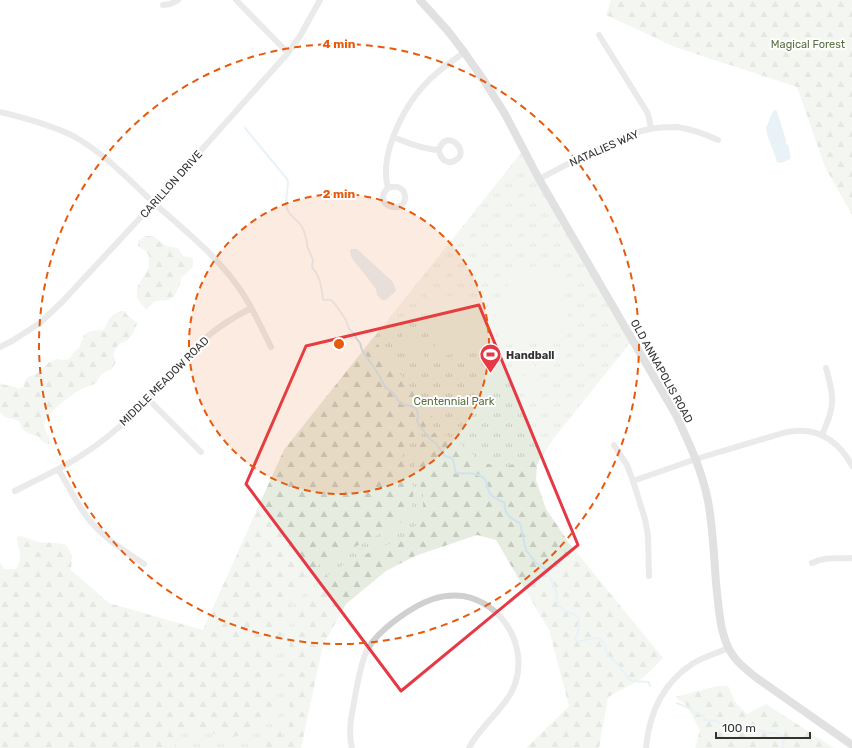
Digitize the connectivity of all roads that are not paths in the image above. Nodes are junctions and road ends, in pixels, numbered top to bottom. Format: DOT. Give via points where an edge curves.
graph roads {
  1 [pos="178,0"];
  2 [pos="236,0"];
  3 [pos="320,0"];
  4 [pos="420,0"];
  5 [pos="163,5"];
  6 [pos="599,35"];
  7 [pos="464,52"];
  8 [pos="288,53"];
  9 [pos="0,112"];
  10 [pos="651,128"];
  11 [pos="393,137"];
  12 [pos="718,140"];
  13 [pos="439,150"];
  14 [pos="539,179"];
  15 [pos="388,188"];
  16 [pos="154,203"];
  17 [pos="251,308"];
  18 [pos="0,347"];
  19 [pos="270,347"];
  20 [pos="826,368"];
  21 [pos="148,399"];
  22 [pos="822,435"];
  23 [pos="614,445"];
  24 [pos="201,452"];
  25 [pos="696,459"];
  26 [pos="852,466"];
  27 [pos="58,469"];
  28 [pos="633,481"];
  29 [pos="15,491"];
  30 [pos="852,558"];
  31 [pos="812,563"];
  32 [pos="144,564"];
  33 [pos="649,576"];
  34 [pos="728,648"];
  35 [pos="852,745"];
  36 [pos="352,748"];
  37 [pos="469,748"];
  38 [pos="646,748"];
  1 -- 5 [label="street"];
  2 -- 8 [label="street"];
  3 -- 8 [label="street, CARILLON DRIVE"];
  4 -- 7 [label="street, OLD ANNAPOLIS ROAD"];
  6 -- 10 [label="street" via="643,105"];
  7 -- 11 [label="street" via="437,73 415,96 398,123"];
  7 -- 14 [label="street, OLD ANNAPOLIS ROAD" via="506,114"];
  8 -- 16 [label="street, CARILLON DRIVE"];
  9 -- 16 [label="street" via="75,137 109,161"];
  10 -- 12 [label="street, NATALIES WAY" via="678,127"];
  10 -- 14 [label="street, NATALIES WAY" via="602,147"];
  11 -- 13 [label="street" via="430,150"];
  11 -- 15 [label="street" via="386,166"];
  14 -- 25 [label="street, OLD ANNAPOLIS ROAD" via="676,415"];
  16 -- 17 [label="street" via="228,273"];
  16 -- 18 [label="street, CARILLON DRIVE" via="40,323"];
  17 -- 19 [label="street"];
  17 -- 21 [label="street, MIDDLE MEADOW ROAD" via="208,336"];
  20 -- 22 [label="street" via="831,385 832,405"];
  21 -- 24 [label="street"];
  21 -- 27 [label="street, MIDDLE MEADOW ROAD" via="99,443"];
  22 -- 25 [label="street" via="796,431 783,433"];
  22 -- 26 [label="street" via="838,446"];
  23 -- 28 [label="street" via="627,465"];
  25 -- 28 [label="street"];
  25 -- 34 [label="street, OLD ANNAPOLIS ROAD" via="708,501 718,603"];
  27 -- 29 [label="street, MIDDLE MEADOW ROAD"];
  27 -- 32 [label="street" via="87,518 107,538"];
  28 -- 33 [label="street" via="648,536"];
  30 -- 31 [label="street" via="825,558"];
  34 -- 35 [label="street, OLD ANNAPOLIS ROAD" via="754,676"];
  34 -- 38 [label="street" via="692,664 666,687 650,721"];
  36 -- 37 [label="street" via="350,725 361,666 374,640 396,619 417,606 434,598 462,596 488,606 503,619 516,642 519,658 518,671 509,696"];
}
